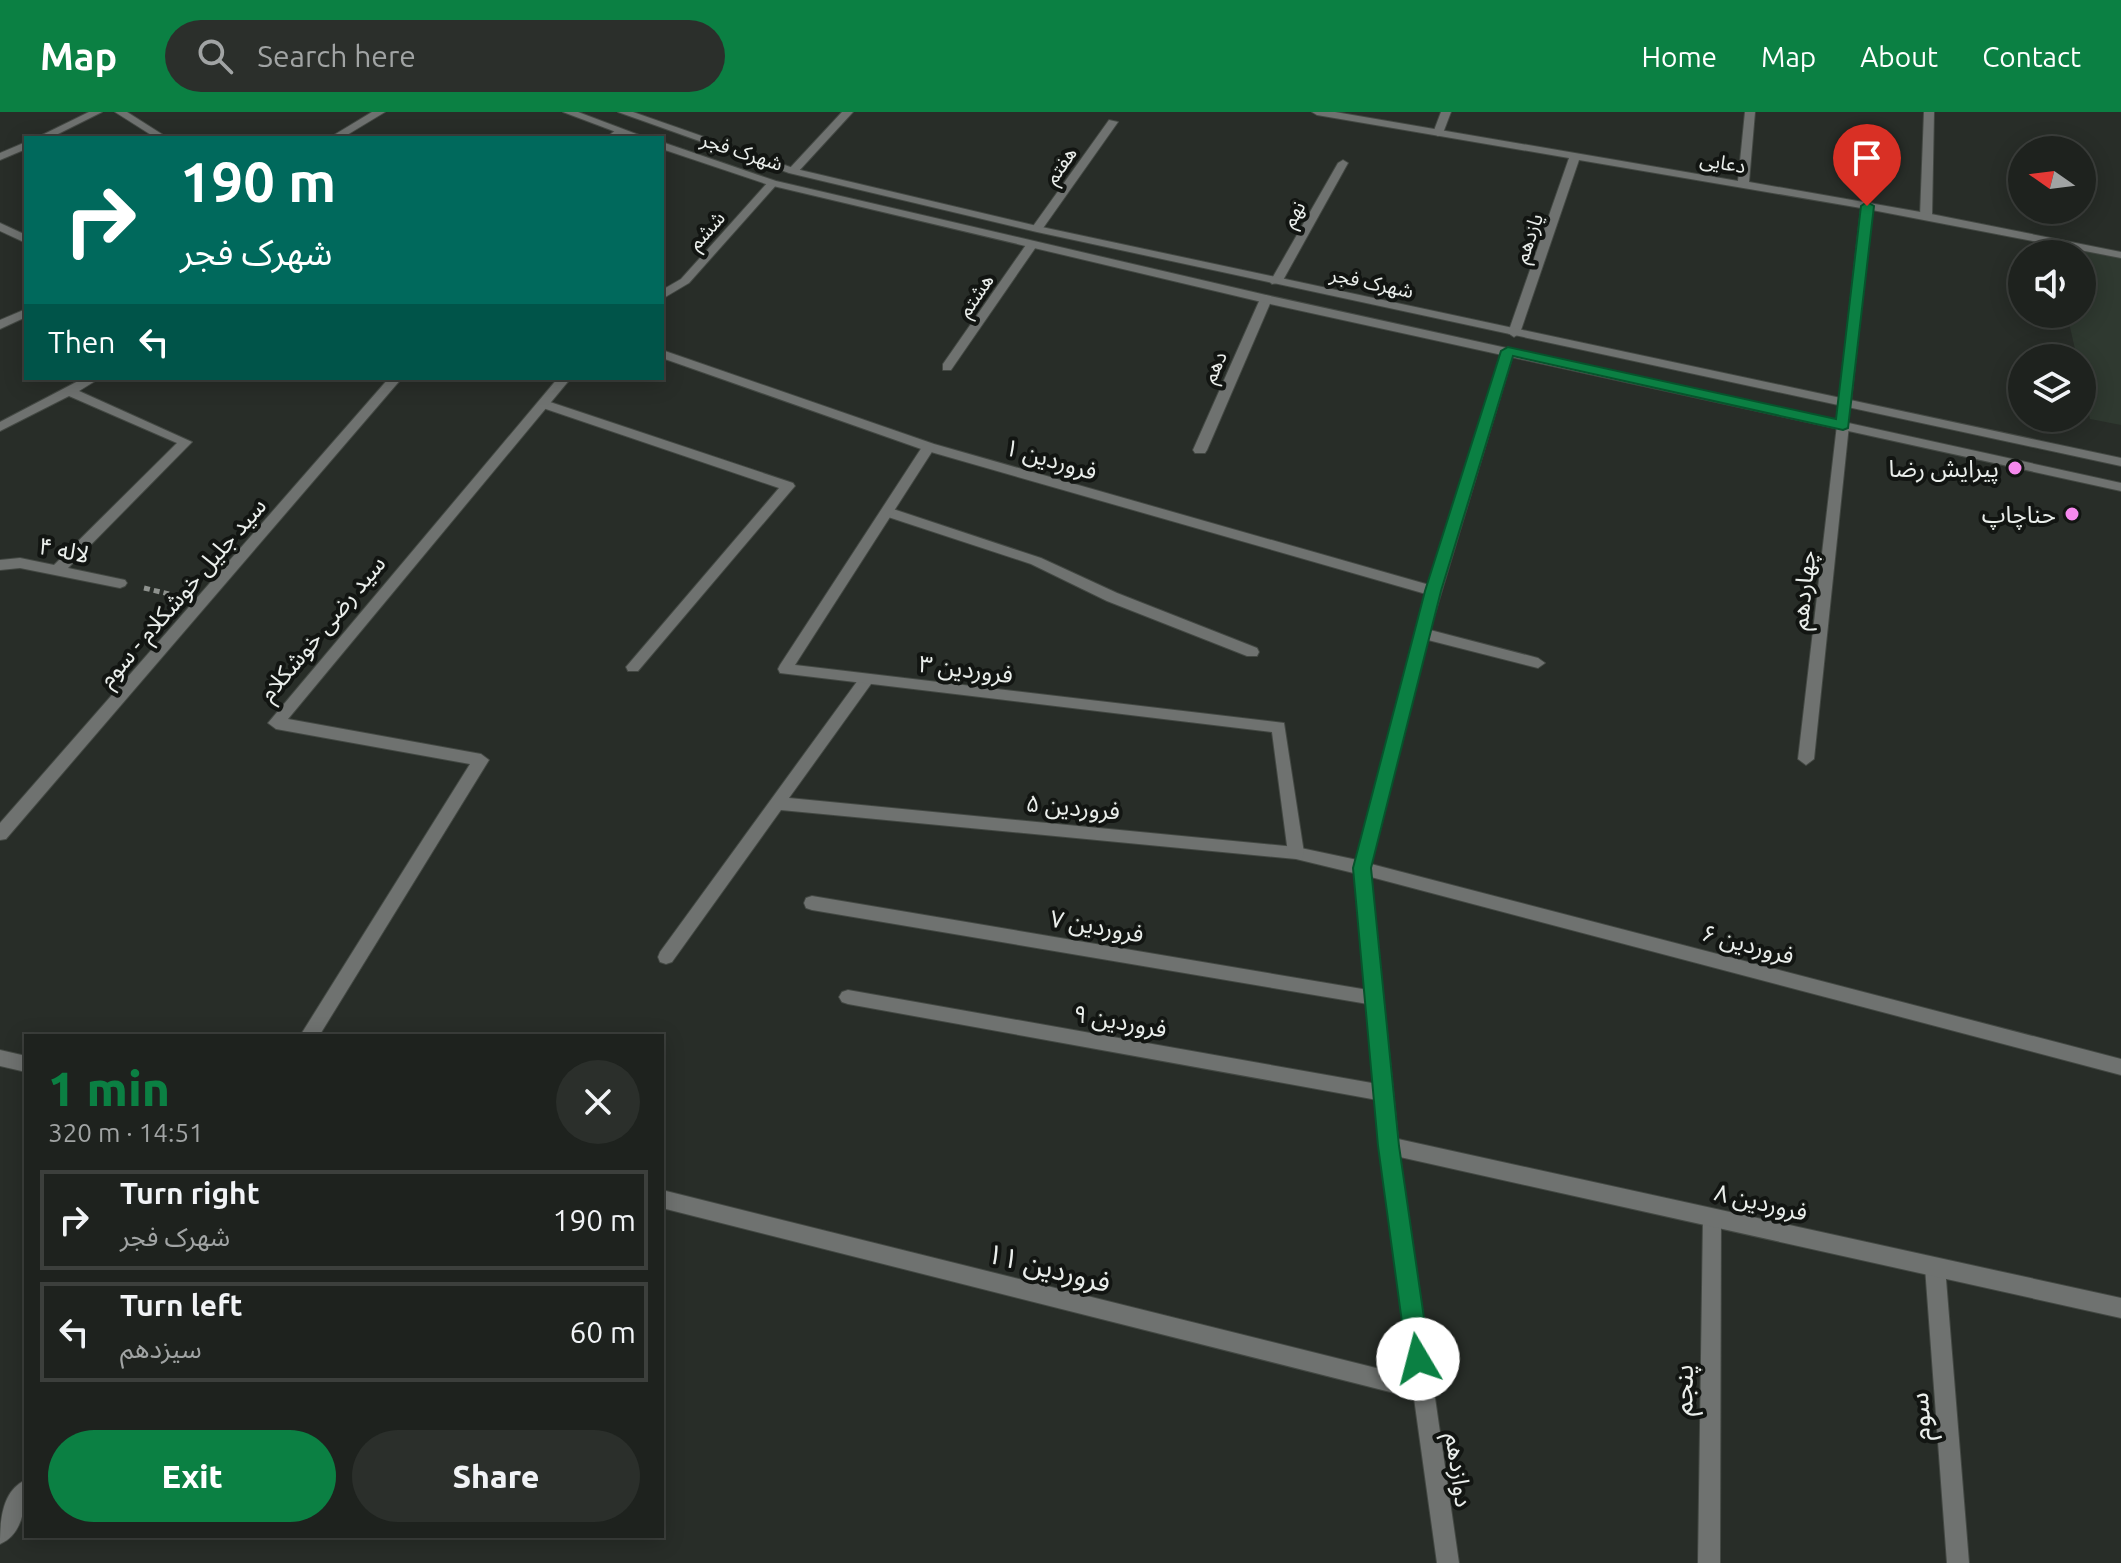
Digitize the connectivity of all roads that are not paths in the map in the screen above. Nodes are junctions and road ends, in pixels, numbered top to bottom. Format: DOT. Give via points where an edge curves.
graph roads {
  1 [pos="97,112"];
  2 [pos="120,112"];
  3 [pos="380,112"];
  4 [pos="568,112"];
  5 [pos="848,112"];
  6 [pos="1317,112"];
  7 [pos="1446,112"];
  8 [pos="1750,112"];
  9 [pos="1929,112"];
  10 [pos="632,113"];
  11 [pos="1113,122"];
  12 [pos="621,131"];
  13 [pos="1438,133"];
  14 [pos="45,136"];
  15 [pos="160,136"];
  16 [pos="338,136"];
  17 [pos="614,136"];
  18 [pos="636,136"];
  19 [pos="24,146"];
  20 [pos="664,146"];
  21 [pos="1575,155"];
  22 [pos="0,157"];
  23 [pos="1343,163"];
  24 [pos="793,171"];
  25 [pos="773,183"];
  26 [pos="1743,184"];
  27 [pos="1867,206"];
  28 [pos="1926,216"];
  29 [pos="0,226"];
  30 [pos="1037,229"];
  31 [pos="24,239"];
  32 [pos="1032,244"];
  33 [pos="2121,255"];
  34 [pos="1276,282"];
  35 [pos="664,294"];
  36 [pos="1266,299"];
  37 [pos="24,314"];
  38 [pos="0,325"];
  39 [pos="1514,333"];
  40 [pos="1508,351"];
  41 [pos="664,355"];
  42 [pos="947,367"];
  43 [pos="90,380"];
  44 [pos="394,380"];
  45 [pos="563,380"];
  46 [pos="69,391"];
  47 [pos="1845,401"];
  48 [pos="544,404"];
  49 [pos="1843,425"];
  50 [pos="0,427"];
  51 [pos="929,447"];
  52 [pos="1200,450"];
  53 [pos="2121,462"];
  54 [pos="2121,487"];
  55 [pos="887,512"];
  56 [pos="0,565"];
  57 [pos="56,571"];
  58 [pos="120,583"];
  59 [pos="1433,591"];
  60 [pos="1424,634"];
  61 [pos="1252,652"];
  62 [pos="1538,663"];
  63 [pos="633,667"];
  64 [pos="866,680"];
  65 [pos="1806,759"];
  66 [pos="777,803"];
  67 [pos="0,834"];
  68 [pos="1296,853"];
  69 [pos="1362,868"];
  70 [pos="812,903"];
  71 [pos="666,957"];
  72 [pos="848,997"];
  73 [pos="1374,998"];
  74 [pos="310,1034"];
  75 [pos="0,1058"];
  76 [pos="24,1064"];
  77 [pos="2121,1067"];
  78 [pos="1383,1093"];
  79 [pos="1389,1146"];
  80 [pos="664,1200"];
  81 [pos="1712,1218"];
  82 [pos="1935,1267"];
  83 [pos="2121,1308"];
  84 [pos="1423,1390"];
  85 [pos="24,1494"];
  86 [pos="3,1523"];
  87 [pos="1448,1563"];
  88 [pos="1709,1563"];
  89 [pos="1958,1563"];
  1 -- 14 [label="street"];
  2 -- 15 [label="street"];
  3 -- 16 [label="street"];
  4 -- 12 [label="street"];
  5 -- 24 [label="street"];
  6 -- 13 [label="street, دعایی"];
  7 -- 13 [label="street"];
  8 -- 26 [label="street"];
  9 -- 28 [label="street"];
  10 -- 24 [label="street, شهرک فجر"];
  11 -- 30 [label="street, هفتم"];
  12 -- 17 [label="street"];
  12 -- 18 [label="street"];
  13 -- 21 [label="street, دعایی"];
  19 -- 22 [label="street"];
  20 -- 25 [label="street, شهرک فجر"];
  21 -- 26 [label="street, دعایی"];
  21 -- 39 [label="street, یازدهم"];
  23 -- 34 [label="street, نهم"];
  24 -- 30 [label="street, شهرک فجر"];
  25 -- 32 [label="street, شهرک فجر"];
  25 -- 35 [label="street, ششم" via="685,281"];
  26 -- 27 [label="street, دعایی"];
  27 -- 28 [label="street, دعایی"];
  27 -- 47 [label="street, چهاردهم"];
  28 -- 33 [label="street, دعایی"];
  29 -- 31 [label="street"];
  30 -- 34 [label="street, شهرک فجر"];
  32 -- 36 [label="street, شهرک فجر"];
  32 -- 42 [label="street, هشتم"];
  34 -- 36 [label="street, نهم"];
  34 -- 39 [label="street, شهرک فجر"];
  36 -- 40 [label="street, شهرک فجر"];
  36 -- 52 [label="street, دهم"];
  37 -- 38 [label="street"];
  39 -- 40 [label="street, یازدهم"];
  39 -- 47 [label="street, شهرک فجر"];
  40 -- 49 [label="street, شهرک فجر"];
  40 -- 59 [label="street, دوازدهم"];
  41 -- 51 [label="street, فروردین ۱"];
  43 -- 46 [label="street"];
  44 -- 67 [label="street, سید جلیل خوشکلام - سوم"];
  45 -- 48 [label="street, سید رضی خوشکلام"];
  46 -- 50 [label="street"];
  46 -- 57 [label="street" via="186,442"];
  47 -- 49 [label="street, چهاردهم"];
  47 -- 53 [label="street, شهرک فجر"];
  48 -- 63 [label="street" via="788,486"];
  48 -- 74 [label="street, سید رضی خوشکلام" via="276,723 481,760"];
  49 -- 54 [label="street, شهرک فجر"];
  49 -- 65 [label="street, چهاردهم"];
  51 -- 55 [label="street, فروردین ۳"];
  51 -- 59 [label="street, فروردین ۱"];
  55 -- 61 [label="street" via="1036,561"];
  55 -- 64 [label="street, فروردین ۳" via="785,669"];
  56 -- 57 [label="street, لاله ۴" via="20,563"];
  57 -- 58 [label="street, لاله ۴"];
  59 -- 60 [label="street, دوازدهم"];
  60 -- 62 [label="street"];
  60 -- 69 [label="street, دوازدهم"];
  64 -- 66 [label="street"];
  64 -- 68 [label="street, فروردین ۳" via="1279,727"];
  66 -- 68 [label="street, فروردین ۵"];
  66 -- 71 [label="street"];
  68 -- 69 [label="street, فروردین ۵"];
  69 -- 73 [label="street, دوازدهم"];
  69 -- 77 [label="street, فروردین ۶"];
  70 -- 73 [label="street, فروردین ۷"];
  72 -- 78 [label="street, فروردین ۹"];
  73 -- 78 [label="street, دوازدهم"];
  75 -- 76 [label="street"];
  78 -- 79 [label="street, دوازدهم"];
  79 -- 81 [label="street, فروردین ۸"];
  79 -- 84 [label="street, دوازدهم"];
  80 -- 84 [label="street, فروردین ۱۱"];
  81 -- 82 [label="street, فروردین ۸"];
  81 -- 88 [label="street, پنجم"];
  82 -- 83 [label="street, فروردین ۸"];
  82 -- 89 [label="street, سوم"];
  84 -- 87 [label="street, دوازدهم"];
  85 -- 86 [label="street"];
}
